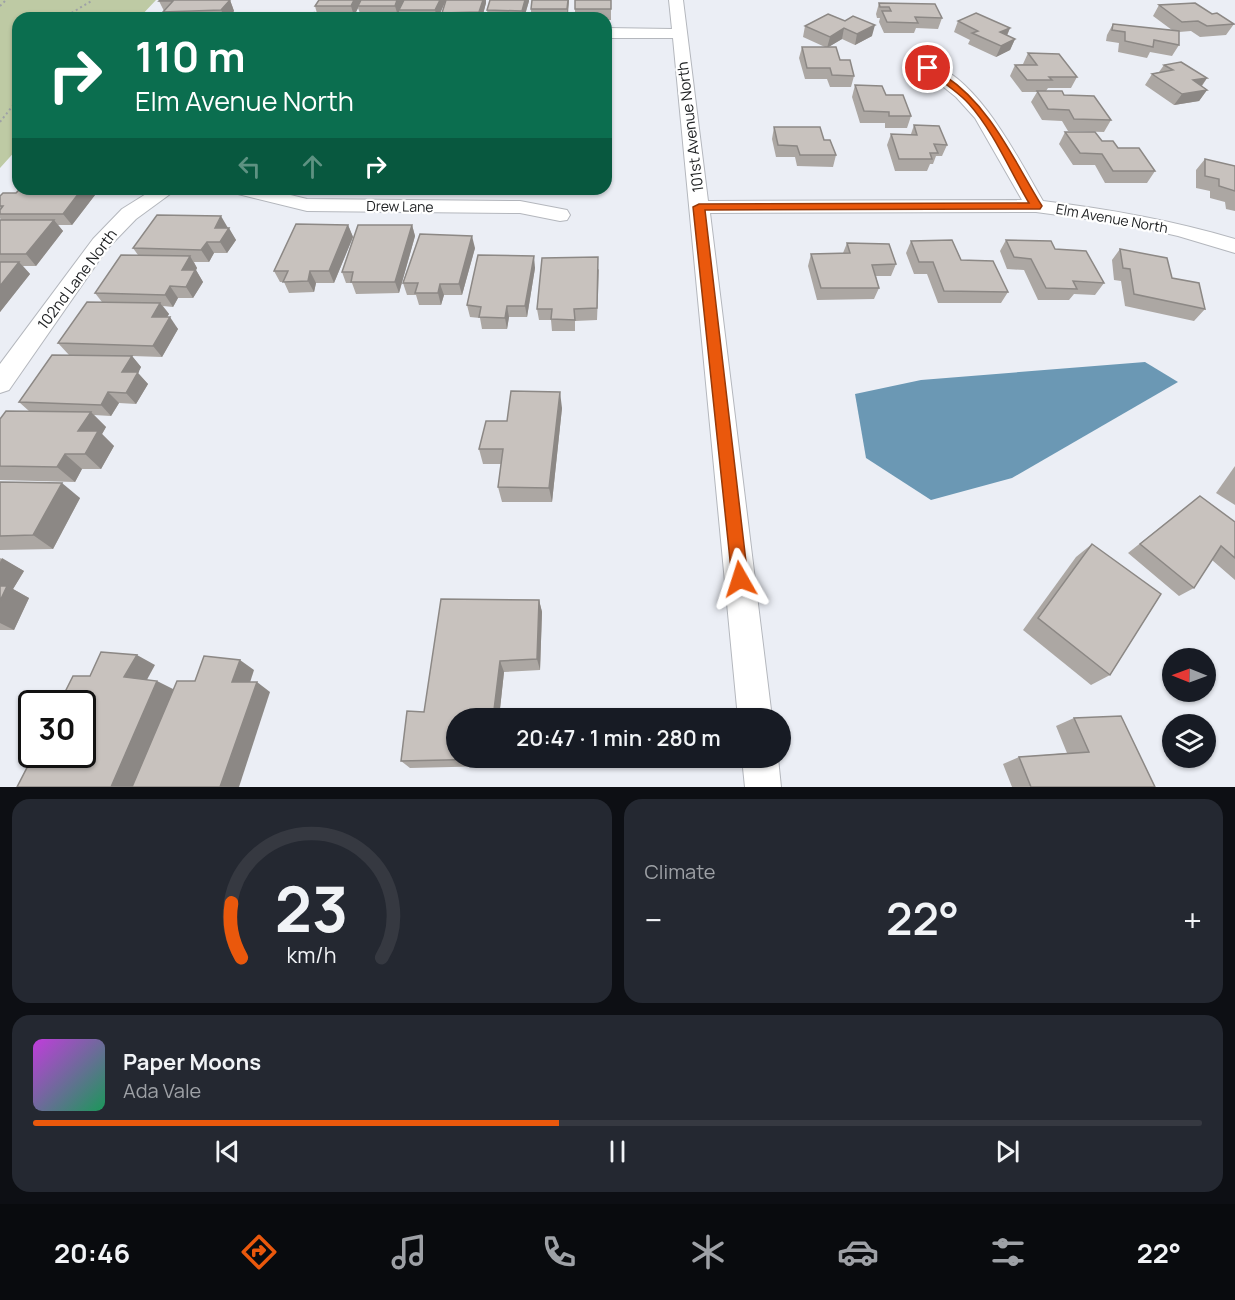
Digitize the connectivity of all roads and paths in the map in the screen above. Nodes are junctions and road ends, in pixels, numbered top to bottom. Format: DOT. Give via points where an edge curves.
graph roads {
  1 [pos="6,0"];
  2 [pos="93,0"];
  3 [pos="676,0"];
  4 [pos="0,6"];
  5 [pos="73,12"];
  6 [pos="612,33"];
  7 [pos="679,34"];
  8 [pos="928,68"];
  9 [pos="12,107"];
  10 [pos="0,122"];
  11 [pos="158,195"];
  12 [pos="266,195"];
  13 [pos="1036,206"];
  14 [pos="699,207"];
  15 [pos="560,215"];
  16 [pos="1235,246"];
  17 [pos="0,383"];
  18 [pos="754,708"];
  19 [pos="761,768"];
  20 [pos="763,787"];
  1 -- 4 [label="path"];
  2 -- 5 [label="path"];
  3 -- 7 [label="street, 101st Avenue North"];
  6 -- 7 [label="street"];
  7 -- 14 [label="street, 101st Avenue North"];
  8 -- 13 [label="street" via="951,83 987,122"];
  9 -- 10 [label="path"];
  11 -- 17 [label="street, 102nd Lane North" via="129,214 100,244"];
  12 -- 15 [label="street, Drew Lane" via="307,205 520,207"];
  13 -- 14 [label="street, Elm Avenue North"];
  13 -- 16 [label="street, Elm Avenue North" via="1125,218"];
  14 -- 18 [label="street, 101st Avenue North"];
  19 -- 20 [label="street"];
}
